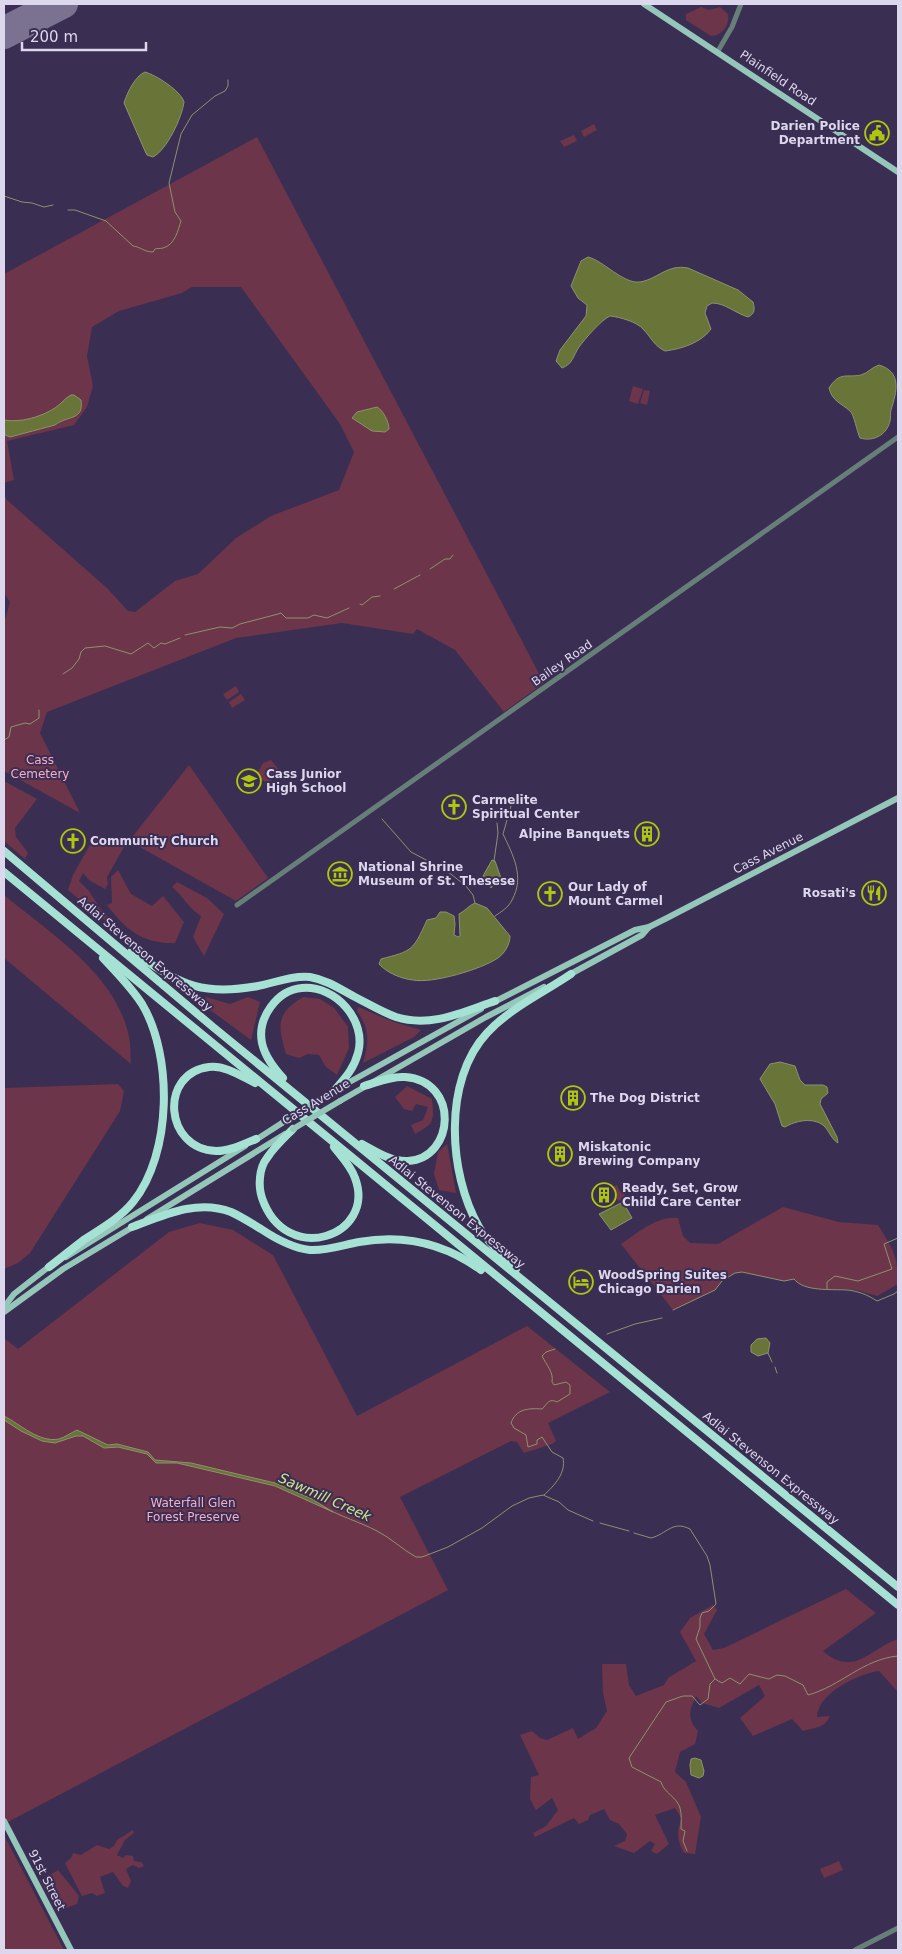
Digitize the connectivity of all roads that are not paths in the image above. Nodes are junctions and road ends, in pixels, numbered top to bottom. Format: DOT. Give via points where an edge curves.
graph roads {
  1 [pos="644,4"];
  2 [pos="741,4"];
  3 [pos="718,51"];
  4 [pos="898,172"];
  5 [pos="898,437"];
  6 [pos="898,798"];
  7 [pos="4,851"];
  8 [pos="4,872"];
  9 [pos="237,905"];
  10 [pos="648,927"];
  11 [pos="83,936"];
  12 [pos="109,938"];
  13 [pos="571,974"];
  14 [pos="495,1001"];
  15 [pos="364,1086"];
  16 [pos="268,1089"];
  17 [pos="334,1091"];
  18 [pos="296,1093"];
  19 [pos="293,1129"];
  20 [pos="323,1133"];
  21 [pos="346,1136"];
  22 [pos="256,1139"];
  23 [pos="132,1227"];
  24 [pos="49,1267"];
  25 [pos="4,1307"];
  26 [pos="539,1311"];
  27 [pos="4,1312"];
  28 [pos="561,1312"];
  29 [pos="898,1587"];
  30 [pos="898,1605"];
  31 [pos="4,1821"];
  32 [pos="898,1928"];
  33 [pos="71,1950"];
  34 [pos="856,1950"];
  1 -- 3 [label="main road, Plainfield Road"];
  2 -- 3 [label="street"];
  3 -- 4 [label="main road, Plainfield Road"];
  5 -- 9 [label="street, Bailey Road"];
  6 -- 10 [label="main road, Cass Avenue"];
  7 -- 12 [label="highway, Adlai Stevenson Expressway"];
  8 -- 11 [label="highway, Adlai Stevenson Expressway"];
  10 -- 13 [label="main road, Cass Avenue" via="642,935"];
  10 -- 14 [label="main road, Cass Avenue" via="635,930"];
  11 -- 16 [label="highway, Adlai Stevenson Expressway"];
  11 -- 24 [label="highway" via="126,982 148,1016 162,1061 162,1126 152,1170 134,1201 106,1226"];
  12 -- 14 [label="highway" via="173,978 208,989 231,990 313,978 332,984 383,1011 417,1021 442,1019"];
  12 -- 18 [label="highway, Adlai Stevenson Expressway"];
  13 -- 15 [label="main road, Cass Avenue" via="486,1017"];
  13 -- 28 [label="highway" via="486,1033 467,1065 457,1102 455,1127 462,1187 480,1229 510,1264"];
  14 -- 17 [label="main road, Cass Avenue"];
  15 -- 19 [label="main road, Cass Avenue, bridge"];
  15 -- 21 [label="highway" via="395,1077 413,1078 428,1085 443,1106 443,1133 426,1154 406,1161 388,1158"];
  16 -- 20 [label="highway, Adlai Stevenson Expressway"];
  16 -- 22 [label="highway" via="228,1070 208,1067 195,1072 179,1086 173,1102 179,1129 189,1142 198,1147 223,1150"];
  17 -- 18 [label="highway" via="353,1069 359,1051 358,1030 352,1016 337,998 304,988 290,991 275,1002 265,1016 261,1032 269,1061"];
  17 -- 22 [label="main road, Cass Avenue, bridge"];
  18 -- 21 [label="highway, Adlai Stevenson Expressway"];
  19 -- 20 [label="highway" via="266,1158 260,1192 277,1225 307,1238 334,1234 347,1222 358,1203 356,1179"];
  19 -- 23 [label="main road, Cass Avenue"];
  20 -- 26 [label="highway, Adlai Stevenson Expressway"];
  21 -- 28 [label="highway, Adlai Stevenson Expressway"];
  22 -- 24 [label="main road, Cass Avenue"];
  23 -- 26 [label="highway" via="184,1208 201,1207 231,1212 288,1244 310,1250 376,1239 405,1238 460,1256"];
  23 -- 27 [label="main road, Cass Avenue" via="64,1269"];
  24 -- 25 [label="main road, Cass Avenue" via="14,1294"];
  26 -- 30 [label="highway, Adlai Stevenson Expressway"];
  28 -- 29 [label="highway, Adlai Stevenson Expressway"];
  31 -- 33 [label="main road, 91st Street"];
  32 -- 34 [label="street"];
}
